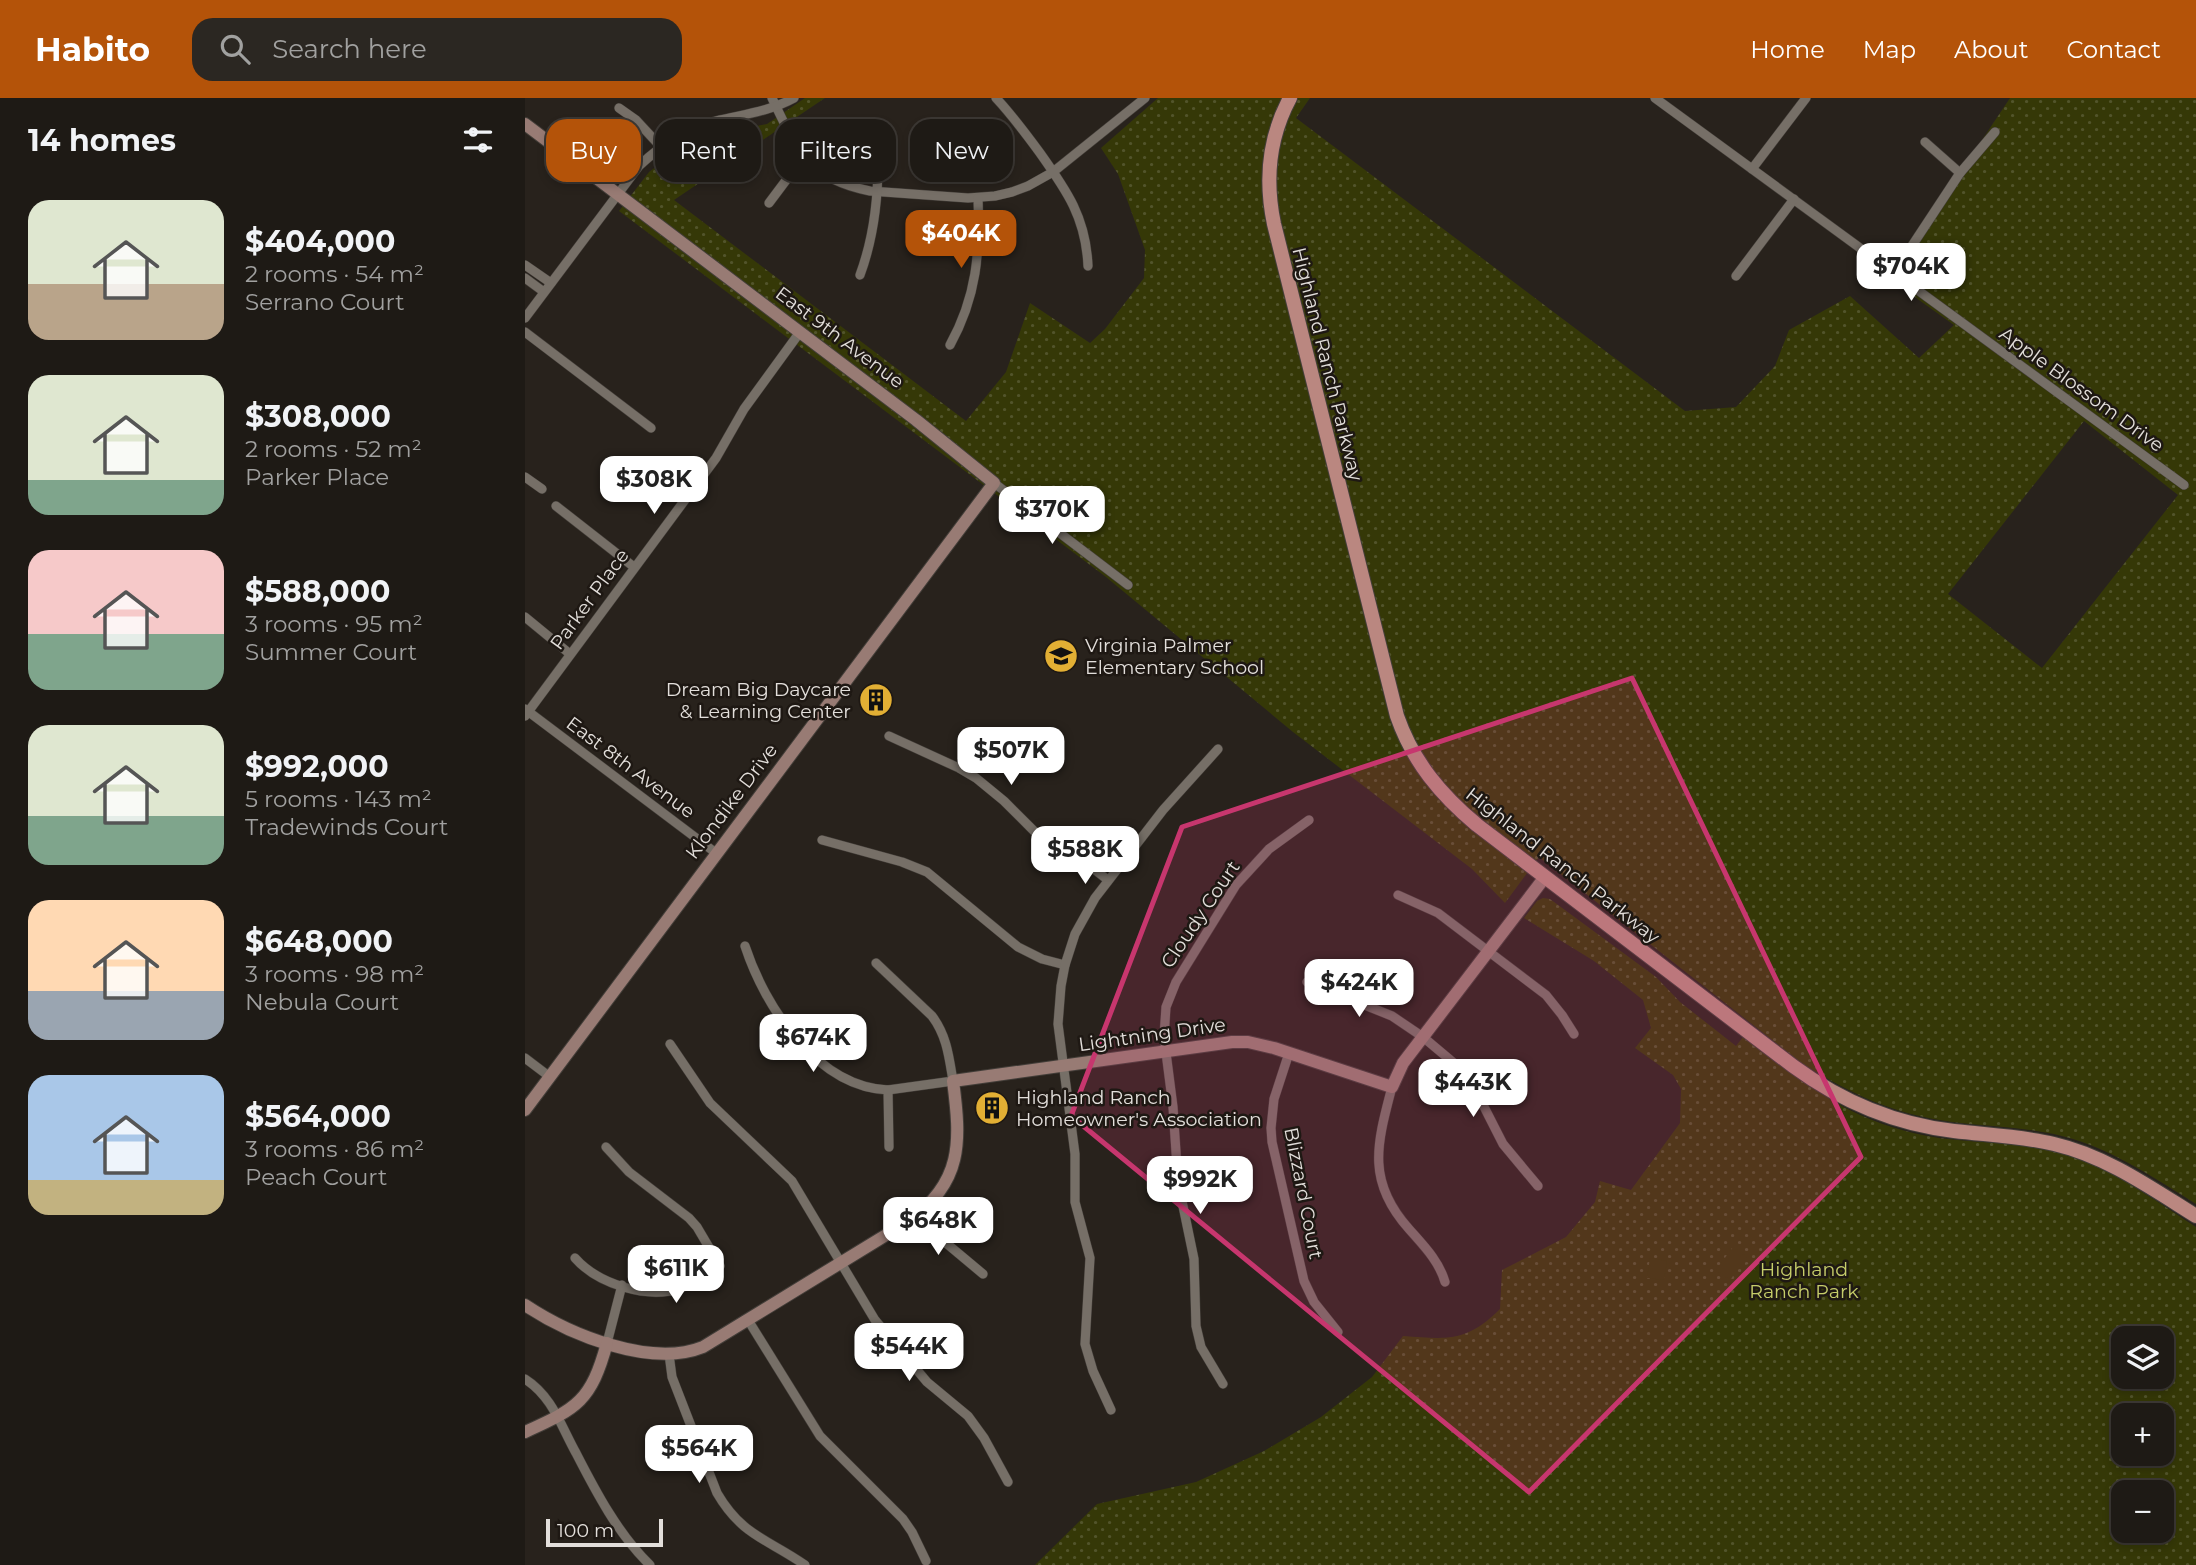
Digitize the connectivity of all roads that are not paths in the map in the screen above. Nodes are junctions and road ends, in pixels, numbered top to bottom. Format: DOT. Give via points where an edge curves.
graph roads {
  1 [pos="794,98"];
  2 [pos="996,98"];
  3 [pos="1290,98"];
  4 [pos="1655,98"];
  5 [pos="1807,98"];
  6 [pos="1138,100"];
  7 [pos="774,102"];
  8 [pos="619,108"];
  9 [pos="721,119"];
  10 [pos="782,119"];
  11 [pos="525,124"];
  12 [pos="1995,132"];
  13 [pos="655,141"];
  14 [pos="1925,142"];
  15 [pos="655,152"];
  16 [pos="1752,169"];
  17 [pos="1053,172"];
  18 [pos="1960,173"];
  19 [pos="785,182"];
  20 [pos="838,182"];
  21 [pos="877,182"];
  22 [pos="877,192"];
  23 [pos="617,195"];
  24 [pos="978,198"];
  25 [pos="1794,199"];
  26 [pos="769,203"];
  27 [pos="525,265"];
  28 [pos="1089,266"];
  29 [pos="1895,273"];
  30 [pos="860,275"];
  31 [pos="1736,276"];
  32 [pos="525,278"];
  33 [pos="551,283"];
  34 [pos="544,292"];
  35 [pos="525,318"];
  36 [pos="525,332"];
  37 [pos="800,332"];
  38 [pos="950,345"];
  39 [pos="651,428"];
  40 [pos="525,477"];
  41 [pos="994,483"];
  42 [pos="2184,485"];
  43 [pos="542,489"];
  44 [pos="556,506"];
  45 [pos="635,567"];
  46 [pos="1128,585"];
  47 [pos="525,617"];
  48 [pos="570,654"];
  49 [pos="526,712"];
  50 [pos="889,736"];
  51 [pos="1218,749"];
  52 [pos="1309,820"];
  53 [pos="822,840"];
  54 [pos="716,853"];
  55 [pos="1545,877"];
  56 [pos="1108,880"];
  57 [pos="1398,895"];
  58 [pos="745,946"];
  59 [pos="1488,951"];
  60 [pos="876,963"];
  61 [pos="1065,965"];
  62 [pos="1307,982"];
  63 [pos="1574,1034"];
  64 [pos="1423,1037"];
  65 [pos="670,1044"];
  66 [pos="1165,1052"];
  67 [pos="1289,1053"];
  68 [pos="525,1058"];
  69 [pos="1063,1066"];
  70 [pos="550,1077"];
  71 [pos="953,1081"];
  72 [pos="1392,1087"];
  73 [pos="888,1090"];
  74 [pos="525,1110"];
  75 [pos="606,1147"];
  76 [pos="889,1147"];
  77 [pos="1538,1186"];
  78 [pos="919,1213"];
  79 [pos="2196,1216"];
  80 [pos="575,1258"];
  81 [pos="840,1263"];
  82 [pos="983,1274"];
  83 [pos="1445,1282"];
  84 [pos="622,1285"];
  85 [pos="525,1305"];
  86 [pos="748,1320"];
  87 [pos="1338,1332"];
  88 [pos="607,1343"];
  89 [pos="669,1354"];
  90 [pos="525,1379"];
  91 [pos="1223,1384"];
  92 [pos="1111,1410"];
  93 [pos="558,1417"];
  94 [pos="525,1432"];
  95 [pos="1008,1482"];
  96 [pos="926,1561"];
  97 [pos="650,1565"];
  98 [pos="805,1565"];
  1 -- 7 [label="street"];
  2 -- 17 [label="street"];
  3 -- 55 [label="main road, Highland Ranch Parkway" via="1272,149 1271,209 1397,716 1414,755 1443,795"];
  4 -- 16 [label="street, Apple Blossom Drive"];
  5 -- 16 [label="street"];
  6 -- 17 [label="street"];
  7 -- 9 [label="street"];
  7 -- 10 [label="street"];
  8 -- 13 [label="street"];
  11 -- 23 [label="street, East 9th Avenue"];
  12 -- 18 [label="street"];
  14 -- 18 [label="street"];
  15 -- 23 [label="street"];
  16 -- 25 [label="street, Apple Blossom Drive"];
  17 -- 24 [label="street" via="1012,192"];
  17 -- 28 [label="street" via="1080,220"];
  18 -- 29 [label="street"];
  19 -- 26 [label="street"];
  20 -- 22 [label="street"];
  21 -- 22 [label="street"];
  22 -- 24 [label="street"];
  22 -- 30 [label="street"];
  23 -- 33 [label="street"];
  23 -- 37 [label="street, East 9th Avenue"];
  24 -- 38 [label="street" via="975,276"];
  25 -- 29 [label="street, Apple Blossom Drive"];
  25 -- 31 [label="street"];
  27 -- 33 [label="street"];
  29 -- 42 [label="street, Apple Blossom Drive"];
  32 -- 34 [label="street"];
  33 -- 34 [label="street"];
  34 -- 35 [label="street"];
  36 -- 39 [label="street"];
  37 -- 41 [label="street, East 9th Avenue"];
  37 -- 45 [label="street, Parker Place" via="744,409 716,458"];
  40 -- 43 [label="street"];
  41 -- 46 [label="street, East 9th Avenue"];
  41 -- 54 [label="street, Klondike Drive"];
  44 -- 45 [label="street"];
  45 -- 48 [label="street, Parker Place"];
  47 -- 48 [label="street"];
  48 -- 49 [label="street, Parker Place"];
  49 -- 54 [label="street, East 8th Avenue"];
  50 -- 56 [label="street" via="976,778 1034,831"];
  51 -- 56 [label="street"];
  52 -- 66 [label="street, Cloudy Court" via="1269,849 1222,905 1170,995 1164,1023"];
  53 -- 61 [label="street" via="927,873 1018,947"];
  54 -- 70 [label="street, Klondike Drive"];
  55 -- 59 [label="street"];
  55 -- 79 [label="main road, Highland Ranch Parkway" via="1840,1097 1886,1117 1929,1127 2070,1148 2118,1168"];
  56 -- 61 [label="street" via="1084,916"];
  57 -- 59 [label="street" via="1439,913"];
  58 -- 73 [label="street" via="769,1002 805,1048 855,1083"];
  59 -- 63 [label="street" via="1546,995"];
  59 -- 64 [label="street"];
  60 -- 71 [label="street" via="939,1026"];
  61 -- 69 [label="street" via="1058,1024"];
  62 -- 64 [label="street" via="1392,1016"];
  64 -- 72 [label="street"];
  64 -- 77 [label="street" via="1461,1069 1495,1132"];
  65 -- 81 [label="street" via="715,1108 792,1181"];
  66 -- 67 [label="street, Lightning Drive" via="1248,1042"];
  66 -- 69 [label="street, Lightning Drive"];
  66 -- 91 [label="street, Cloudy Court" via="1178,1182 1194,1259 1198,1336"];
  67 -- 72 [label="street, Lightning Drive"];
  67 -- 87 [label="street, Blizzard Court" via="1273,1106 1272,1142 1304,1281"];
  68 -- 70 [label="street"];
  69 -- 71 [label="street, Lightning Drive"];
  69 -- 92 [label="street" via="1075,1154 1075,1202 1090,1258 1085,1344"];
  70 -- 74 [label="street, Klondike Drive"];
  71 -- 73 [label="street"];
  71 -- 78 [label="street" via="957,1151 943,1186"];
  72 -- 83 [label="street" via="1380,1133 1380,1176 1389,1202 1433,1256"];
  73 -- 76 [label="street"];
  75 -- 84 [label="street" via="629,1172 689,1218 720,1266 670,1291"];
  78 -- 81 [label="street"];
  78 -- 82 [label="street" via="940,1238"];
  80 -- 84 [label="street" via="593,1275"];
  81 -- 86 [label="street"];
  81 -- 95 [label="street" via="875,1320 927,1381 978,1427"];
  84 -- 88 [label="street"];
  85 -- 88 [label="street" via="566,1329"];
  86 -- 89 [label="street" via="703,1347"];
  86 -- 96 [label="street" via="820,1436 897,1512"];
  88 -- 89 [label="street"];
  88 -- 93 [label="street" via="593,1384 578,1404"];
  89 -- 98 [label="street" via="672,1377 725,1506 757,1538"];
  90 -- 93 [label="street" via="543,1393"];
  93 -- 94 [label="street"];
  93 -- 97 [label="street" via="619,1528"];
}
